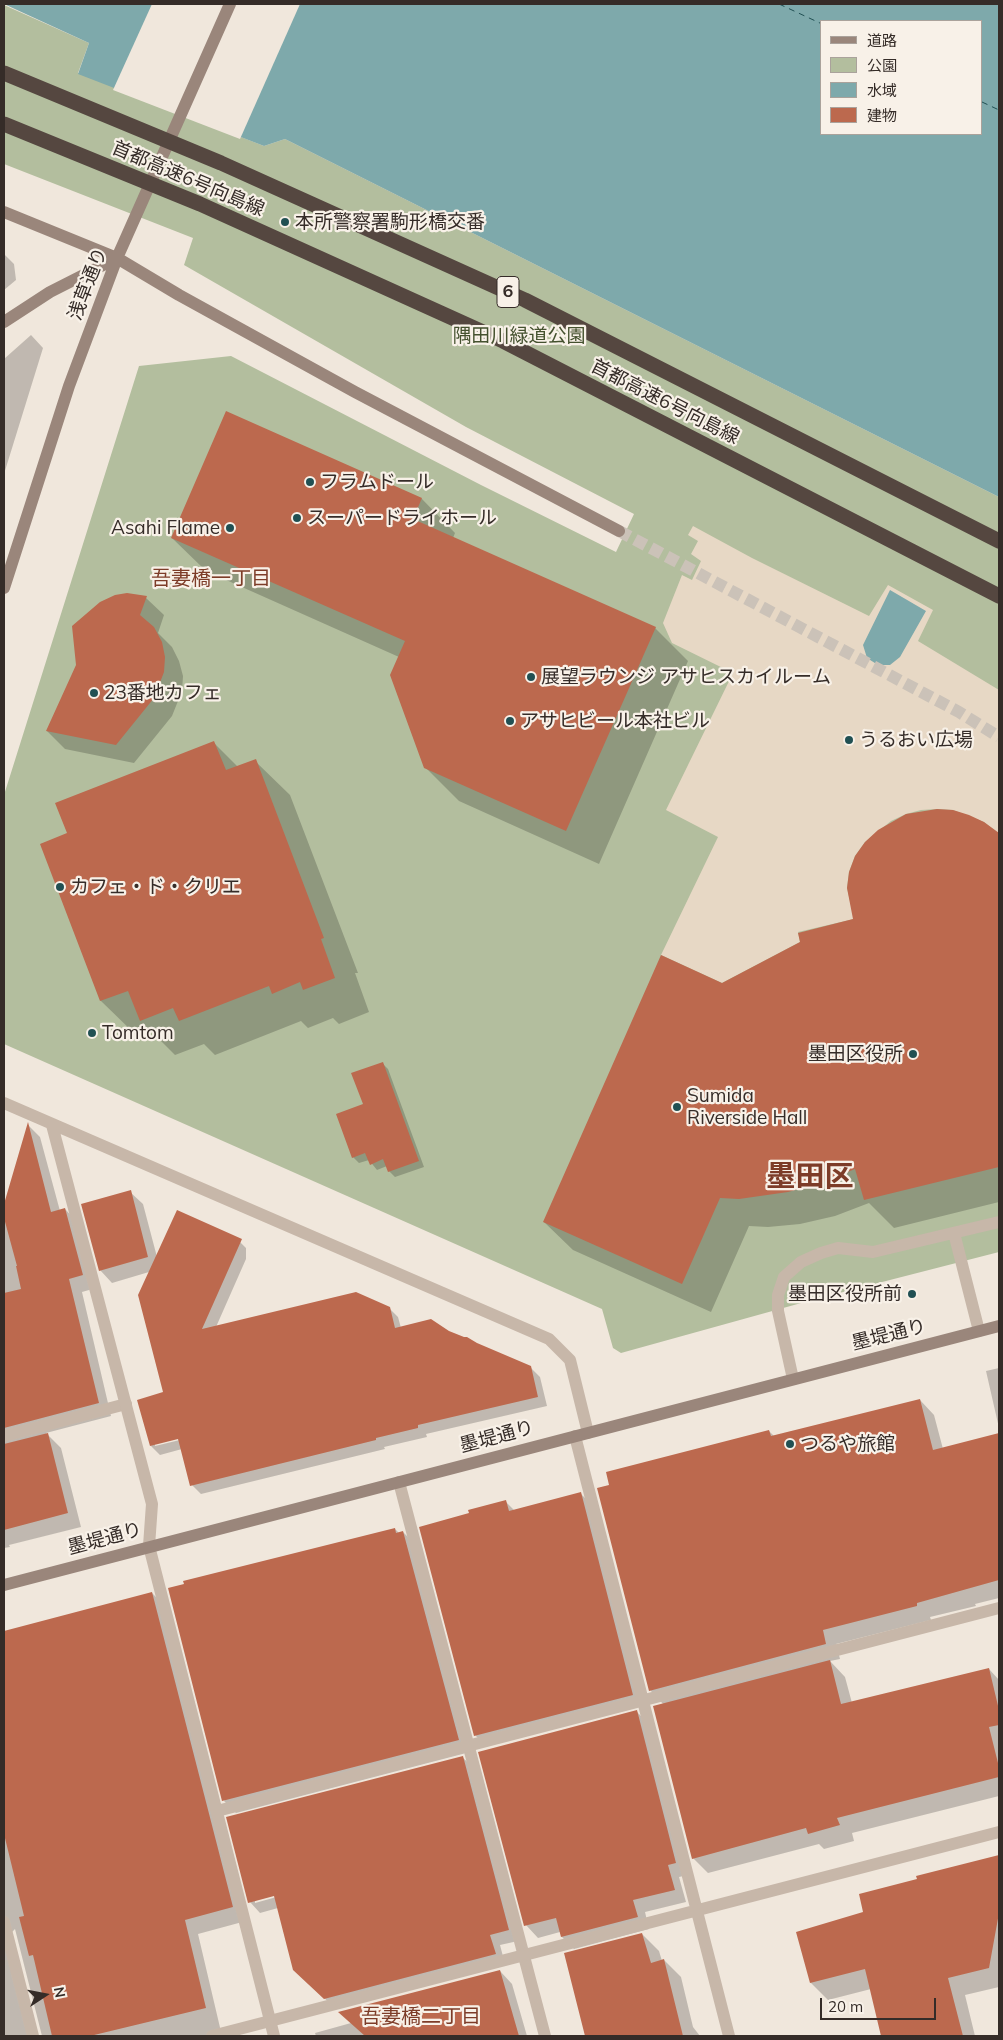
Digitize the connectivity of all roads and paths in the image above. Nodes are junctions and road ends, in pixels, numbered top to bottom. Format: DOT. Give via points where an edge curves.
graph roads {
  1 [pos="230,4"];
  2 [pos="4,73"];
  3 [pos="4,124"];
  4 [pos="4,212"];
  5 [pos="117,258"];
  6 [pos="4,322"];
  7 [pos="619,531"];
  8 [pos="999,541"];
  9 [pos="4,588"];
  10 [pos="999,596"];
  11 [pos="4,1103"];
  12 [pos="52,1124"];
  13 [pos="999,1222"];
  14 [pos="954,1233"];
  15 [pos="999,1326"];
  16 [pos="979,1332"];
  17 [pos="793,1380"];
  18 [pos="126,1404"];
  19 [pos="588,1433"];
  20 [pos="4,1436"];
  21 [pos="574,1436"];
  22 [pos="399,1482"];
  23 [pos="149,1546"];
  24 [pos="4,1585"];
  25 [pos="999,1608"];
  26 [pos="643,1701"];
  27 [pos="468,1746"];
  28 [pos="217,1811"];
  29 [pos="999,1832"];
  30 [pos="697,1909"];
  31 [pos="4,1922"];
  32 [pos="524,1955"];
  33 [pos="270,2021"];
  34 [pos="33,2036"];
  35 [pos="212,2036"];
  36 [pos="274,2036"];
  37 [pos="545,2036"];
  38 [pos="730,2036"];
  1 -- 5 [label="main road, 浅草通り"];
  2 -- 8 [label="highway, 首都高速6号向島線 / 6, bridge" via="221,163 525,300"];
  3 -- 10 [label="highway, 首都高速6号向島線, bridge" via="200,204 503,341"];
  4 -- 5 [label="main road"];
  5 -- 6 [label="main road" via="50,292"];
  5 -- 7 [label="main road" via="354,392"];
  5 -- 9 [label="main road, 浅草通り" via="69,386"];
  11 -- 12 [label="street"];
  12 -- 18 [label="street"];
  12 -- 19 [label="street" via="549,1339 570,1360"];
  13 -- 14 [label="street"];
  14 -- 16 [label="street"];
  14 -- 17 [label="street" via="873,1252 838,1248 801,1262 784,1276 778,1295 778,1311"];
  15 -- 16 [label="main road, 墨堤通り"];
  16 -- 17 [label="main road, 墨堤通り"];
  17 -- 19 [label="main road, 墨堤通り"];
  18 -- 20 [label="street"];
  18 -- 23 [label="street" via="152,1504"];
  19 -- 21 [label="main road, 墨堤通り"];
  21 -- 22 [label="main road, 墨堤通り"];
  21 -- 26 [label="street"];
  22 -- 23 [label="main road, 墨堤通り"];
  22 -- 27 [label="street"];
  23 -- 24 [label="main road, 墨堤通り"];
  23 -- 28 [label="street"];
  25 -- 26 [label="street"];
  26 -- 27 [label="street"];
  26 -- 30 [label="street"];
  27 -- 28 [label="street"];
  27 -- 32 [label="street"];
  28 -- 33 [label="street"];
  29 -- 30 [label="street"];
  30 -- 32 [label="street"];
  30 -- 38 [label="street"];
  31 -- 34 [label="street"];
  32 -- 33 [label="street"];
  32 -- 37 [label="street"];
  33 -- 35 [label="street"];
  33 -- 36 [label="street"];
}
